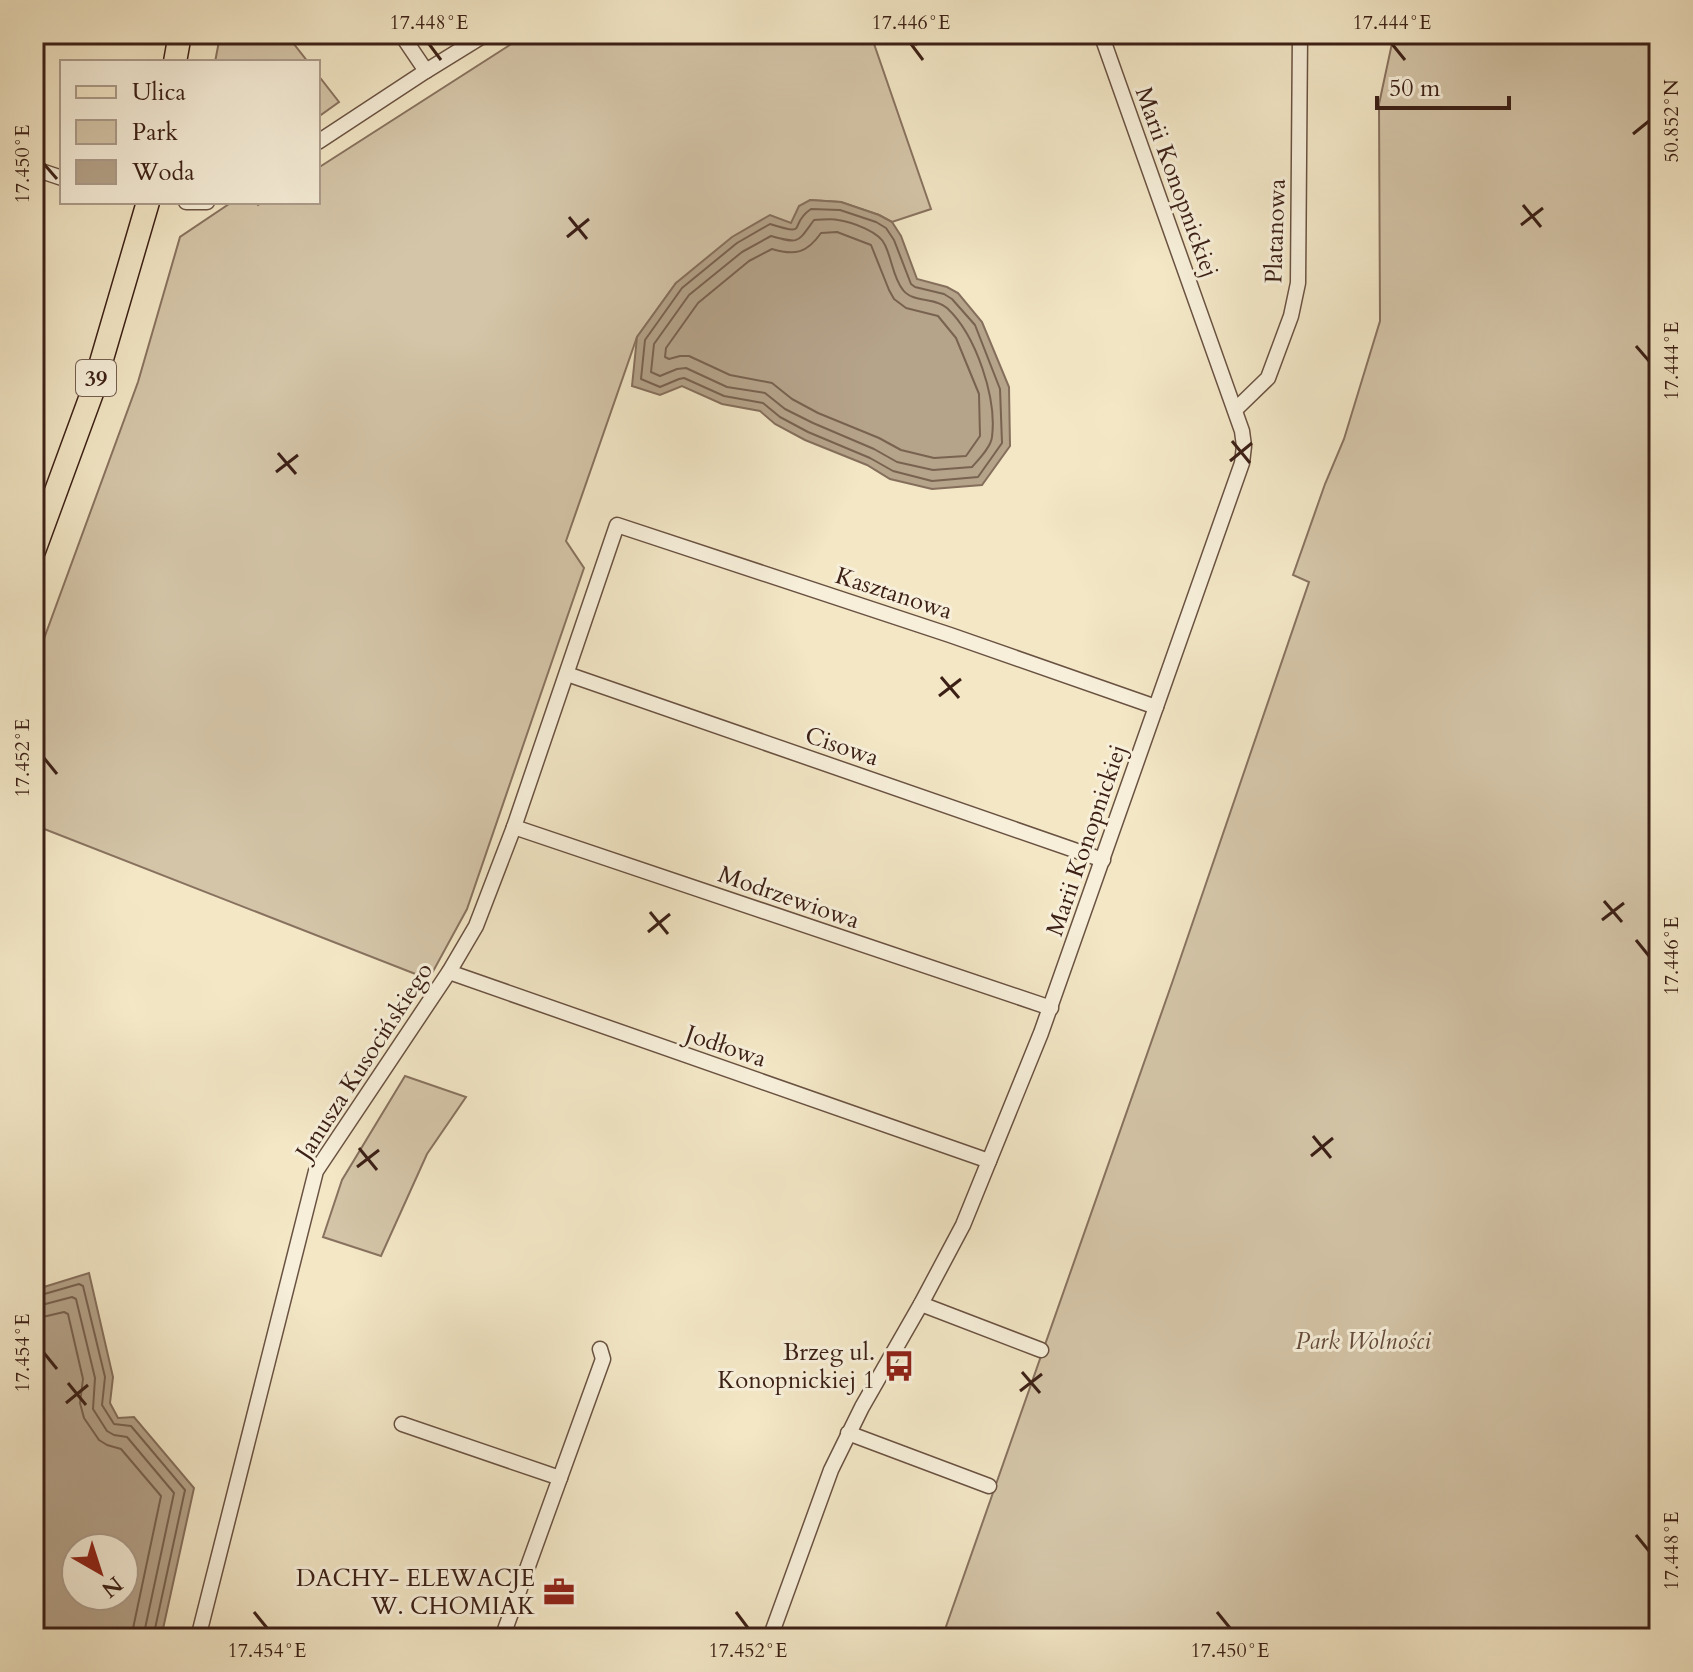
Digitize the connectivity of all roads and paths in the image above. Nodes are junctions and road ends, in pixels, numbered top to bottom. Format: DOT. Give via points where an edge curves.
graph roads {
  1 [pos="180,34"];
  2 [pos="401,34"];
  3 [pos="486,34"];
  4 [pos="1101,34"];
  5 [pos="1300,34"];
  6 [pos="175,60"];
  7 [pos="426,71"];
  8 [pos="320,141"];
  9 [pos="34,169"];
  10 [pos="60,177"];
  11 [pos="143,204"];
  12 [pos="1235,410"];
  13 [pos="617,525"];
  14 [pos="34,551"];
  15 [pos="567,674"];
  16 [pos="1156,707"];
  17 [pos="514,827"];
  18 [pos="1103,860"];
  19 [pos="449,972"];
  20 [pos="1051,1008"];
  21 [pos="989,1161"];
  22 [pos="921,1304"];
  23 [pos="600,1349"];
  24 [pos="1041,1350"];
  25 [pos="402,1424"];
  26 [pos="848,1433"];
  27 [pos="560,1478"];
  28 [pos="989,1486"];
  29 [pos="198,1638"];
  30 [pos="502,1638"];
  31 [pos="770,1638"];
  1 -- 6 [label="main road"];
  2 -- 7 [label="street"];
  3 -- 7 [label="street"];
  4 -- 12 [label="street, Marii Konopnickiej"];
  5 -- 12 [label="street, Platanowa" via="1298,283 1268,378"];
  7 -- 8 [label="street"];
  9 -- 10 [label="street"];
  11 -- 14 [label="main road, 39" via="92,393"];
  12 -- 16 [label="street, Marii Konopnickiej" via="1244,446 1242,463"];
  13 -- 15 [label="street, Janusza Kusocińskiego"];
  13 -- 16 [label="street, Kasztanowa"];
  15 -- 17 [label="street, Janusza Kusocińskiego"];
  15 -- 18 [label="street, Cisowa"];
  16 -- 18 [label="street, Marii Konopnickiej"];
  17 -- 19 [label="street, Janusza Kusocińskiego" via="476,926"];
  17 -- 20 [label="street, Modrzewiowa"];
  18 -- 20 [label="street, Marii Konopnickiej"];
  19 -- 21 [label="street, Jodłowa"];
  19 -- 29 [label="street, Janusza Kusocińskiego" via="316,1171"];
  20 -- 21 [label="street, Marii Konopnickiej"];
  21 -- 22 [label="street, Marii Konopnickiej" via="963,1225"];
  22 -- 24 [label="street"];
  22 -- 26 [label="street, Marii Konopnickiej"];
  23 -- 27 [label="street" via="603,1359"];
  25 -- 27 [label="street"];
  26 -- 28 [label="street"];
  26 -- 31 [label="street, Marii Konopnickiej"];
  27 -- 30 [label="street"];
}
